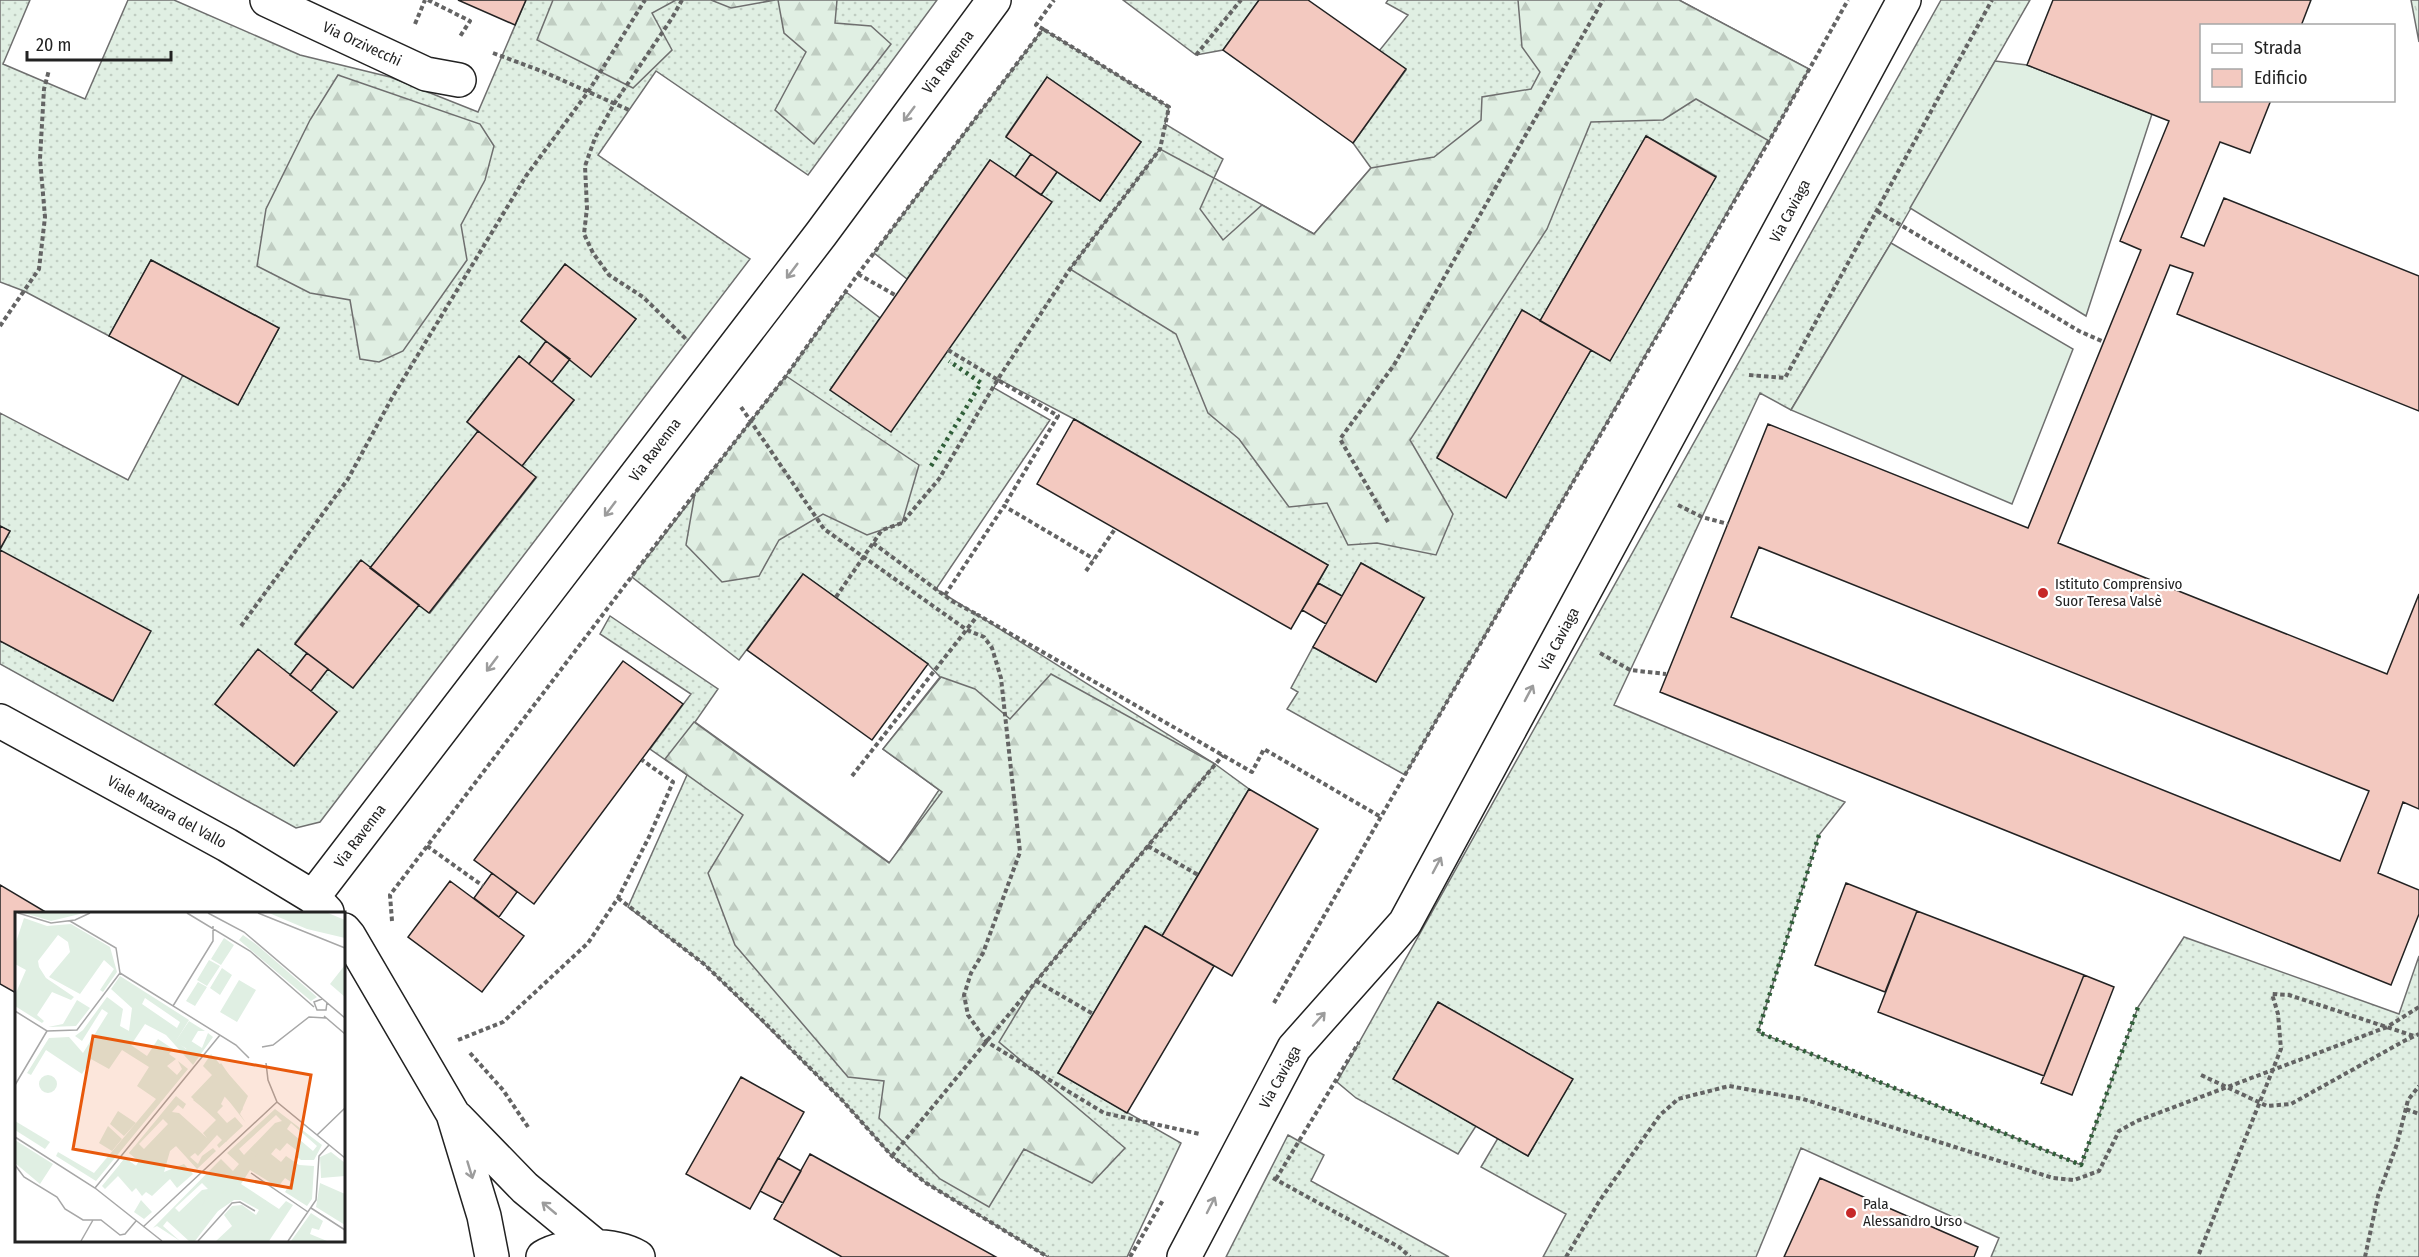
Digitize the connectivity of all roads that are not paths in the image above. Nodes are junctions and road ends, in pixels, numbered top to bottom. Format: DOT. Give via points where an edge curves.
graph roads {
  1 [pos="267,0"];
  2 [pos="994,0"];
  3 [pos="1904,0"];
  4 [pos="459,80"];
  5 [pos="0,721"];
  6 [pos="321,905"];
  7 [pos="345,931"];
  8 [pos="453,1114"];
  9 [pos="594,1245"];
  10 [pos="492,1257"];
  11 [pos="543,1257"];
  12 [pos="638,1257"];
  13 [pos="1184,1257"];
  1 -- 4 [label="street, Via Orzivecchi" via="426,74"];
  2 -- 6 [label="street, Via Ravenna, one-way"];
  13 -- 3 [label="street, Via Caviaga, one-way" via="1294,1047 1405,923"];
  5 -- 6 [label="street, Viale Mazara del Vallo" via="227,845"];
  7 -- 8 [label="street"];
  9 -- 8 [label="street, one-way" via="525,1188"];
  8 -- 10 [label="street, one-way" via="484,1216"];
  9 -- 11 [label="street" via="551,1252"];
  9 -- 12 [label="street"];
}
